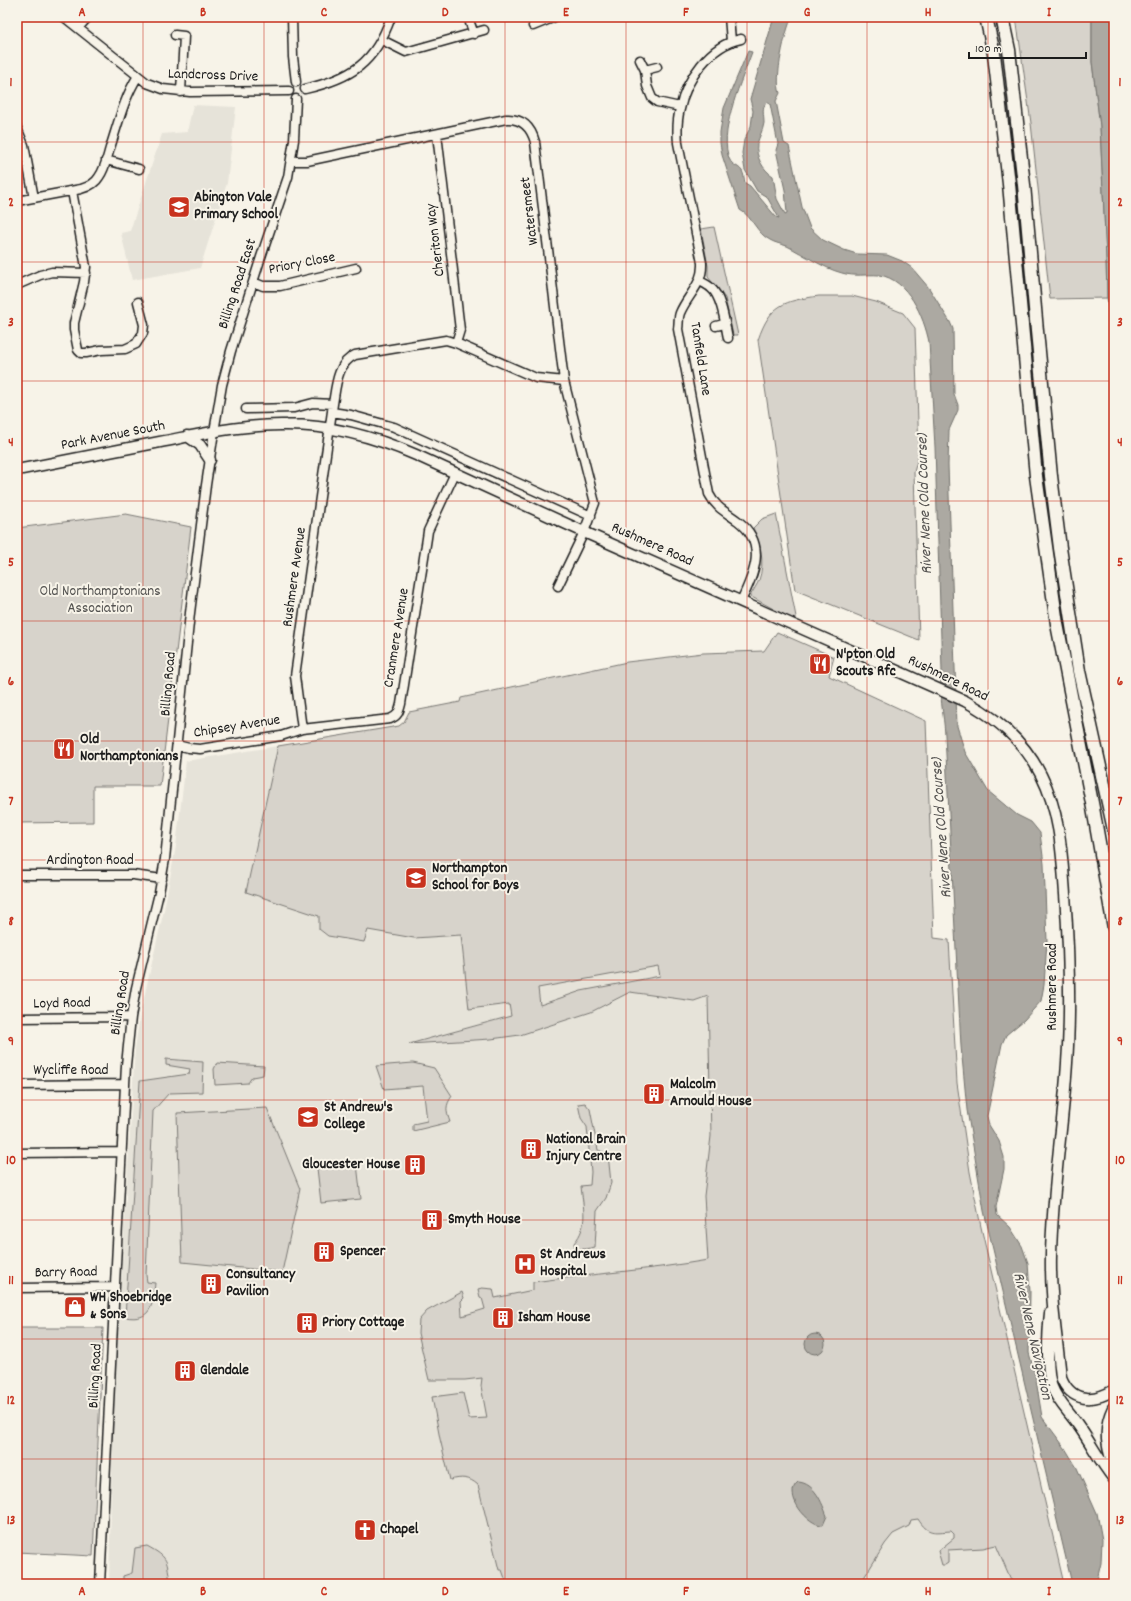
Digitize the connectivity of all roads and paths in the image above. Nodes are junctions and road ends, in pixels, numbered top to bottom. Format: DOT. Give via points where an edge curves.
graph roads {
  1 [pos="64,17"];
  2 [pos="88,17"];
  3 [pos="292,17"];
  4 [pos="391,17"];
  5 [pos="554,17"];
  6 [pos="729,17"];
  7 [pos="986,17"];
  8 [pos="1002,17"];
  9 [pos="470,23"];
  10 [pos="533,26"];
  11 [pos="78,28"];
  12 [pos="484,30"];
  13 [pos="474,34"];
  14 [pos="175,35"];
  15 [pos="741,39"];
  16 [pos="382,40"];
  17 [pos="731,41"];
  18 [pos="640,60"];
  19 [pos="657,67"];
  20 [pos="645,70"];
  21 [pos="138,76"];
  22 [pos="296,82"];
  23 [pos="305,89"];
  24 [pos="289,91"];
  25 [pos="181,92"];
  26 [pos="296,98"];
  27 [pos="680,107"];
  28 [pos="17,128"];
  29 [pos="437,134"];
  30 [pos="106,160"];
  31 [pos="291,161"];
  32 [pos="139,169"];
  33 [pos="72,191"];
  34 [pos="34,198"];
  35 [pos="17,201"];
  36 [pos="356,268"];
  37 [pos="86,273"];
  38 [pos="700,281"];
  39 [pos="253,282"];
  40 [pos="17,285"];
  41 [pos="138,302"];
  42 [pos="728,338"];
  43 [pos="456,343"];
  44 [pos="564,380"];
  45 [pos="332,408"];
  46 [pos="246,409"];
  47 [pos="330,428"];
  48 [pos="214,432"];
  49 [pos="187,436"];
  50 [pos="210,460"];
  51 [pos="17,470"];
  52 [pos="455,473"];
  53 [pos="591,516"];
  54 [pos="584,532"];
  55 [pos="558,586"];
  56 [pos="741,601"];
  57 [pos="302,729"];
  58 [pos="177,744"];
  59 [pos="1093,808"];
  60 [pos="1114,828"];
  61 [pos="17,875"];
  62 [pos="162,878"];
  63 [pos="1114,895"];
  64 [pos="1114,928"];
  65 [pos="131,1017"];
  66 [pos="17,1018"];
  67 [pos="125,1084"];
  68 [pos="17,1085"];
  69 [pos="122,1152"];
  70 [pos="17,1153"];
  71 [pos="115,1287"];
  72 [pos="17,1288"];
  73 [pos="1051,1301"];
  74 [pos="1114,1390"];
  75 [pos="1114,1408"];
  76 [pos="1114,1446"];
  77 [pos="1112,1459"];
  78 [pos="1114,1473"];
  79 [pos="1114,1479"];
  80 [pos="100,1584"];
  1 -- 11 [label="street, Landcross Drive"];
  2 -- 11 [label="street"];
  3 -- 22 [label="street"];
  4 -- 16 [label="street"];
  5 -- 10 [label="street"];
  6 -- 17 [label="street"];
  7 -- 59 [label="highway" via="994,54 1010,184 1036,476 1057,624"];
  8 -- 60 [label="highway" via="1024,185 1060,548 1079,671"];
  9 -- 13 [label="street"];
  11 -- 21 [label="street, Landcross Drive"];
  12 -- 13 [label="street"];
  13 -- 16 [label="street" via="406,52"];
  14 -- 25 [label="street" via="188,36"];
  15 -- 17 [label="street, Tanfield Lane"];
  16 -- 23 [label="street" via="373,54 356,69"];
  17 -- 27 [label="street, Tanfield Lane" via="708,58 695,74"];
  18 -- 20 [label="street"];
  19 -- 20 [label="street"];
  20 -- 27 [label="street" via="652,98 657,102"];
  21 -- 25 [label="street, Landcross Drive" via="154,86"];
  21 -- 30 [label="street" via="127,95"];
  22 -- 23 [label="street"];
  22 -- 24 [label="street"];
  23 -- 26 [label="street" via="301,98"];
  24 -- 25 [label="street, Landcross Drive"];
  24 -- 26 [label="street"];
  26 -- 31 [label="street, Billing Road East"];
  27 -- 38 [label="street, Tanfield Lane" via="678,143 702,262"];
  28 -- 34 [label="street" via="24,145"];
  29 -- 31 [label="street, Watersmeet" via="307,161"];
  29 -- 43 [label="street, Cheriton Way" via="460,330"];
  29 -- 44 [label="street, Watersmeet" via="514,118 528,126 533,134"];
  30 -- 32 [label="street"];
  30 -- 33 [label="street" via="96,181 88,187"];
  31 -- 39 [label="street, Billing Road East" via="284,192"];
  33 -- 34 [label="street"];
  33 -- 37 [label="street"];
  34 -- 35 [label="street"];
  36 -- 39 [label="street, Priory Close" via="280,286 263,286"];
  37 -- 40 [label="street" via="52,272"];
  37 -- 41 [label="street" via="74,323 78,350 81,353 125,349 136,344 143,333 144,325"];
  38 -- 42 [label="street" via="716,293 720,325"];
  38 -- 56 [label="street, Tanfield Lane" via="679,314 678,329 709,494 714,504 746,529 754,542 755,568"];
  39 -- 48 [label="street, Billing Road East" via="222,384"];
  43 -- 44 [label="street" via="536,378"];
  43 -- 45 [label="street, Rushmere Avenue" via="446,340 347,358 340,371"];
  44 -- 53 [label="street, Watersmeet" via="595,503"];
  45 -- 46 [label="street" via="313,403 294,408"];
  45 -- 47 [label="street, Rushmere Avenue"];
  45 -- 53 [label="street" via="416,436"];
  47 -- 48 [label="main road, Rushmere Road" via="288,424"];
  47 -- 52 [label="main road, Rushmere Road" via="391,444"];
  47 -- 57 [label="street, Rushmere Avenue" via="295,676"];
  48 -- 49 [label="main road, Park Avenue South"];
  48 -- 50 [label="street, Billing Road"];
  49 -- 50 [label="main road" via="200,445"];
  49 -- 51 [label="main road, Park Avenue South"];
  50 -- 58 [label="street, Billing Road" via="190,613"];
  52 -- 54 [label="main road, Rushmere Road"];
  52 -- 57 [label="street, Cranmere Avenue" via="426,538 399,712 396,717 390,719"];
  53 -- 54 [label="street, Watersmeet"];
  54 -- 55 [label="street, Watersmeet"];
  54 -- 56 [label="main road, Rushmere Road"];
  56 -- 73 [label="main road, Rushmere Road" via="976,707 996,721 1019,743 1046,786 1059,831 1069,958 1067,1063 1053,1207"];
  57 -- 58 [label="street, Chipsey Avenue" via="281,736 200,749"];
  58 -- 62 [label="street, Billing Road"];
  59 -- 63 [label="highway"];
  59 -- 64 [label="highway"];
  61 -- 62 [label="street, Ardington Road" via="133,875"];
  62 -- 65 [label="street, Billing Road"];
  65 -- 66 [label="street, Loyd Road"];
  65 -- 67 [label="street, Billing Road"];
  67 -- 68 [label="street, Wycliffe Road"];
  67 -- 69 [label="street, Billing Road"];
  69 -- 70 [label="street"];
  69 -- 71 [label="street, Billing Road"];
  71 -- 72 [label="street, Barry Road"];
  71 -- 80 [label="street, Billing Road"];
  73 -- 74 [label="main road, Rushmere Road" via="1061,1378 1064,1384 1076,1395 1092,1399"];
  73 -- 79 [label="main road, Rushmere Road" via="1048,1328 1049,1376 1052,1386"];
  75 -- 77 [label="highway" via="1107,1431"];
  76 -- 77 [label="highway"];
  77 -- 78 [label="highway"];
}
